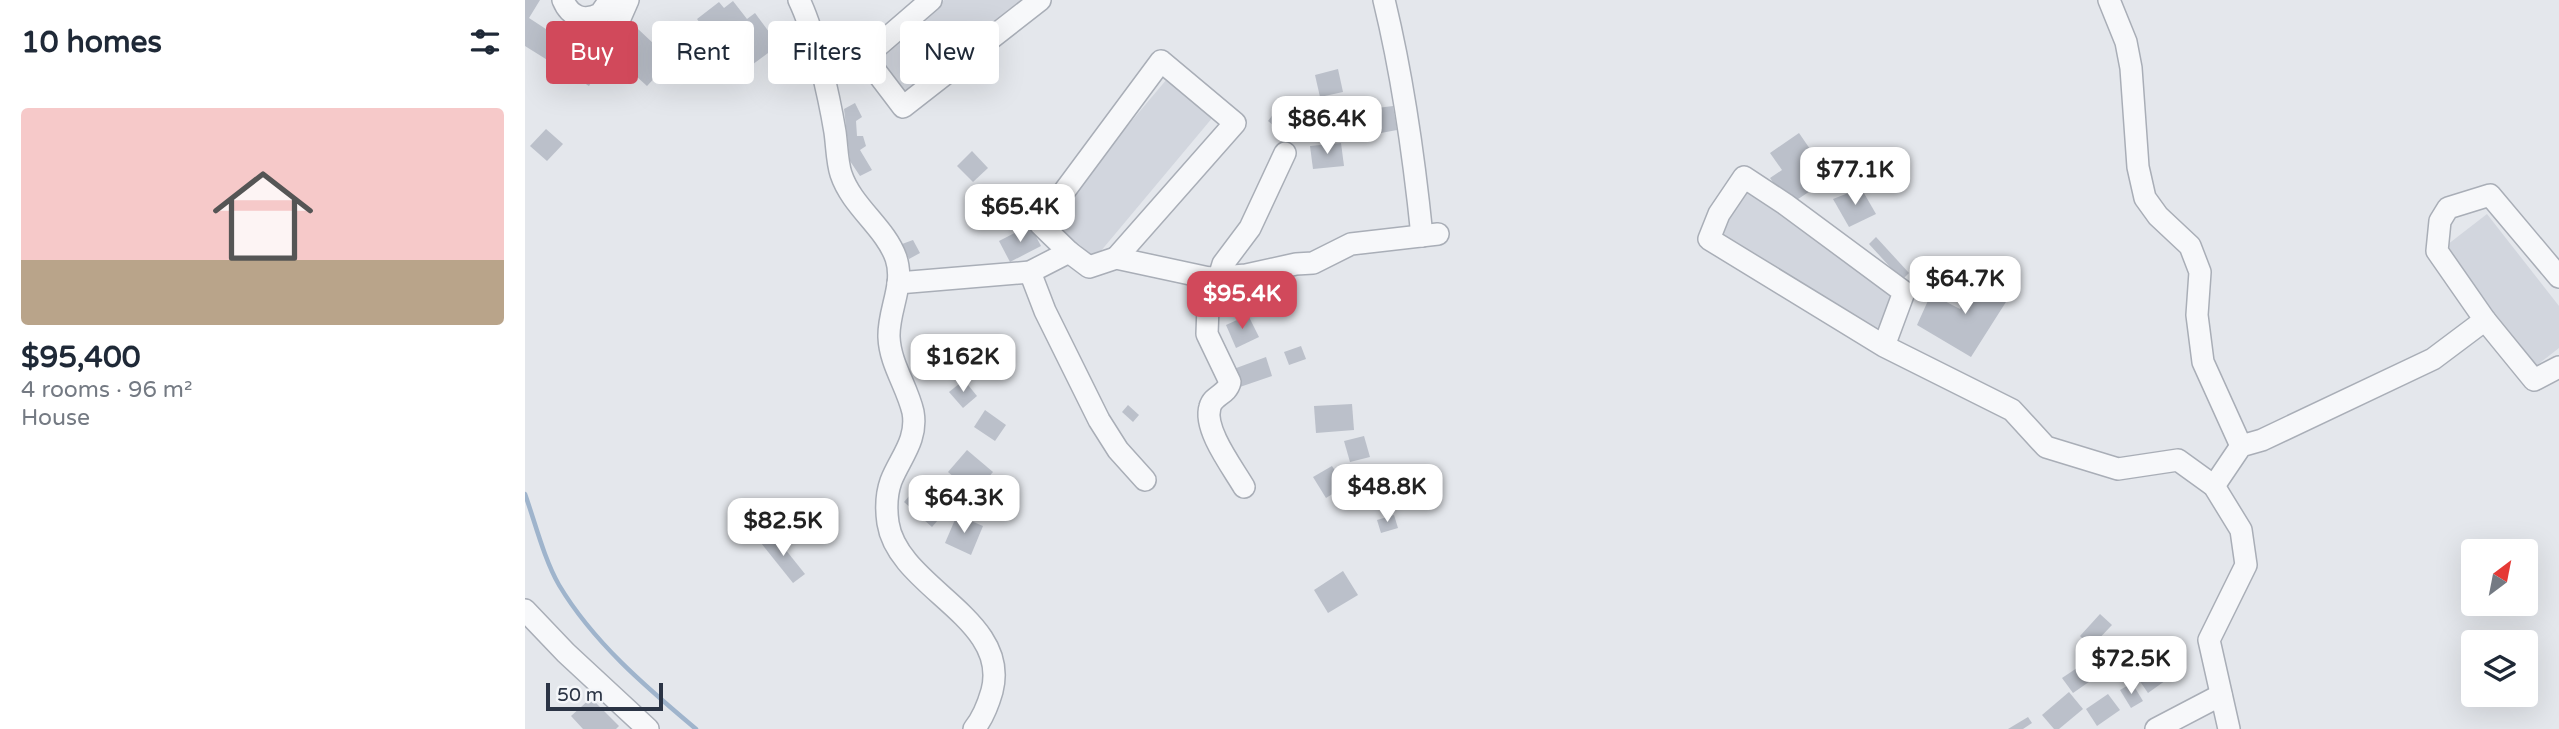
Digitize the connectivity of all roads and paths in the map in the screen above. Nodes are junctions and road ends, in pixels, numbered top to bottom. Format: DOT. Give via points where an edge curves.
graph roads {
  1 [pos="563,0"];
  2 [pos="610,0"];
  3 [pos="628,0"];
  4 [pos="799,0"];
  5 [pos="931,0"];
  6 [pos="1040,0"];
  7 [pos="1384,0"];
  8 [pos="2109,0"];
  9 [pos="619,21"];
  10 [pos="808,21"];
  11 [pos="886,39"];
  12 [pos="824,84"];
  13 [pos="886,84"];
  14 [pos="1285,153"];
  15 [pos="1069,252"];
  16 [pos="1116,258"];
  17 [pos="1030,272"];
  18 [pos="1214,277"];
  19 [pos="2559,277"];
  20 [pos="898,283"];
  21 [pos="2485,320"];
  22 [pos="1884,346"];
  23 [pos="2559,367"];
  24 [pos="2241,446"];
  25 [pos="1145,480"];
  26 [pos="2214,486"];
  27 [pos="1244,487"];
  28 [pos="525,610"];
  29 [pos="2221,695"];
  30 [pos="640,726"];
  31 [pos="974,729"];
  32 [pos="2156,729"];
  33 [pos="2229,729"];
  1 -- 2 [label="street" via="571,13 586,18 600,14"];
  3 -- 9 [label="street"];
  4 -- 10 [label="street"];
  5 -- 11 [label="street"];
  6 -- 13 [label="street" via="903,107"];
  7 -- 18 [label="street" via="1430,235 1352,244 1313,263"];
  8 -- 24 [label="street" via="2131,68 2138,167 2145,198 2190,246 2200,272 2197,315 2203,362"];
  12 -- 20 [label="street" via="841,174 896,259"];
  14 -- 18 [label="street" via="1250,228"];
  15 -- 16 [label="street" via="1089,267"];
  15 -- 16 [label="street" via="1039,224 1161,61 1235,123"];
  15 -- 17 [label="street"];
  16 -- 18 [label="street"];
  17 -- 20 [label="street"];
  17 -- 25 [label="street" via="1099,420"];
  18 -- 27 [label="street" via="1207,334 1230,382 1225,393 1211,402 1209,426"];
  19 -- 21 [label="street" via="2490,195 2448,208 2440,221 2437,251"];
  20 -- 31 [label="street" via="888,336 913,412 913,434 892,481 886,507 889,529 899,550 987,646 993,686"];
  21 -- 23 [label="street" via="2534,380"];
  21 -- 24 [label="street" via="2433,359"];
  22 -- 22 [label="street" via="1709,239 1719,214 1744,177 1905,292"];
  22 -- 26 [label="street" via="2012,410 2046,447 2118,469 2178,460"];
  24 -- 26 [label="street"];
  26 -- 29 [label="street" via="2241,530 2246,565 2209,640"];
  28 -- 30 [label="street"];
  29 -- 32 [label="street"];
  29 -- 33 [label="street"];
}
